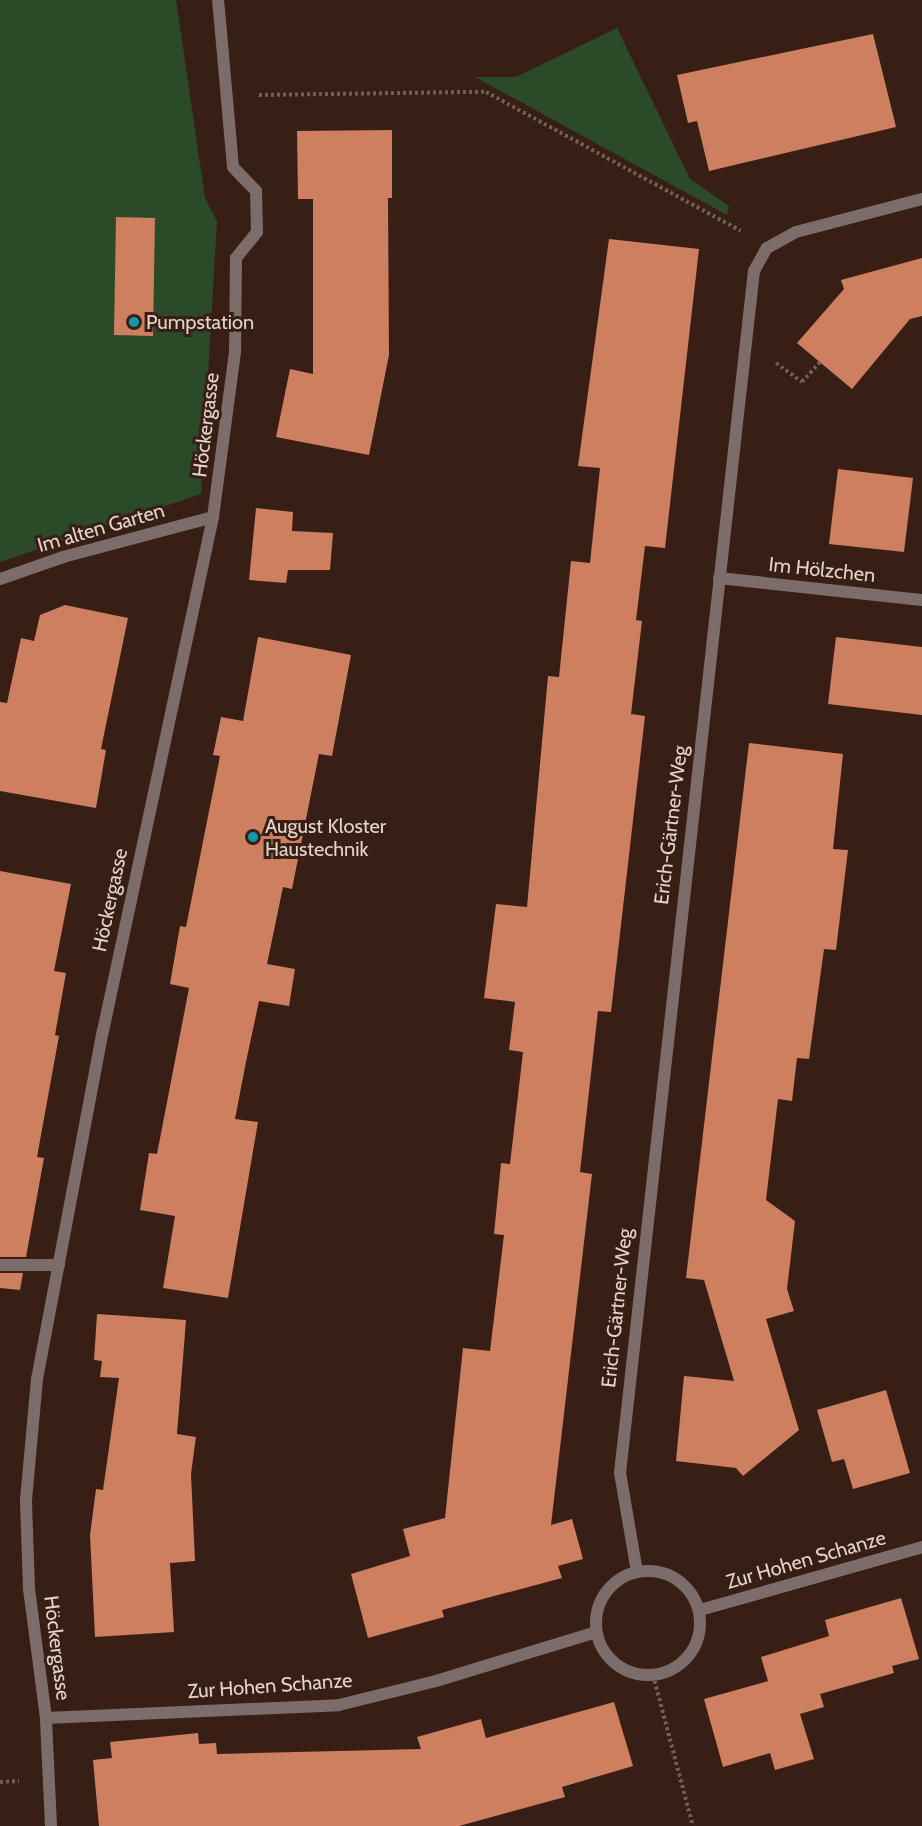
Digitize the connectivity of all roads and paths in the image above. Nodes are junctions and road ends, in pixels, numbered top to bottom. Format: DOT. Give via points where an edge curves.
graph roads {
  1 [pos="218,0"];
  2 [pos="262,95"];
  3 [pos="922,199"];
  4 [pos="767,248"];
  5 [pos="745,341"];
  6 [pos="820,362"];
  7 [pos="213,517"];
  8 [pos="719,578"];
  9 [pos="0,579"];
  10 [pos="922,600"];
  11 [pos="0,1265"];
  12 [pos="59,1265"];
  13 [pos="922,1547"];
  14 [pos="637,1572"];
  15 [pos="700,1610"];
  16 [pos="596,1632"];
  17 [pos="653,1675"];
  18 [pos="46,1718"];
  19 [pos="51,1826"];
  20 [pos="693,1826"];
  1 -- 7 [label="street, Höckergasse" via="233,167 256,191 257,232 236,258 235,352"];
  2 -- 4 [label="path" via="486,92"];
  3 -- 4 [label="street" via="796,232"];
  4 -- 5 [label="street, Erich-Gärtner-Weg" via="754,272"];
  5 -- 6 [label="path" via="802,382"];
  5 -- 8 [label="street, Erich-Gärtner-Weg"];
  7 -- 9 [label="street, Im alten Garten" via="63,556"];
  7 -- 12 [label="street, Höckergasse" via="143,834"];
  8 -- 10 [label="street, Im Hölzchen"];
  8 -- 14 [label="street, Erich-Gärtner-Weg" via="620,1473"];
  11 -- 12 [label="street"];
  12 -- 18 [label="street, Höckergasse" via="37,1379 26,1500 29,1588"];
  13 -- 15 [label="street, Zur Hohen Schanze"];
  14 -- 15 [label="street" via="670,1575 684,1584"];
  14 -- 16 [label="street" via="617,1580 603,1596"];
  15 -- 17 [label="street" via="699,1634 691,1653 676,1667"];
  16 -- 17 [label="street" via="606,1655 620,1667"];
  16 -- 18 [label="street, Zur Hohen Schanze" via="436,1681 339,1705"];
  17 -- 20 [label="path"];
  18 -- 19 [label="street, Höckergasse"];
}
